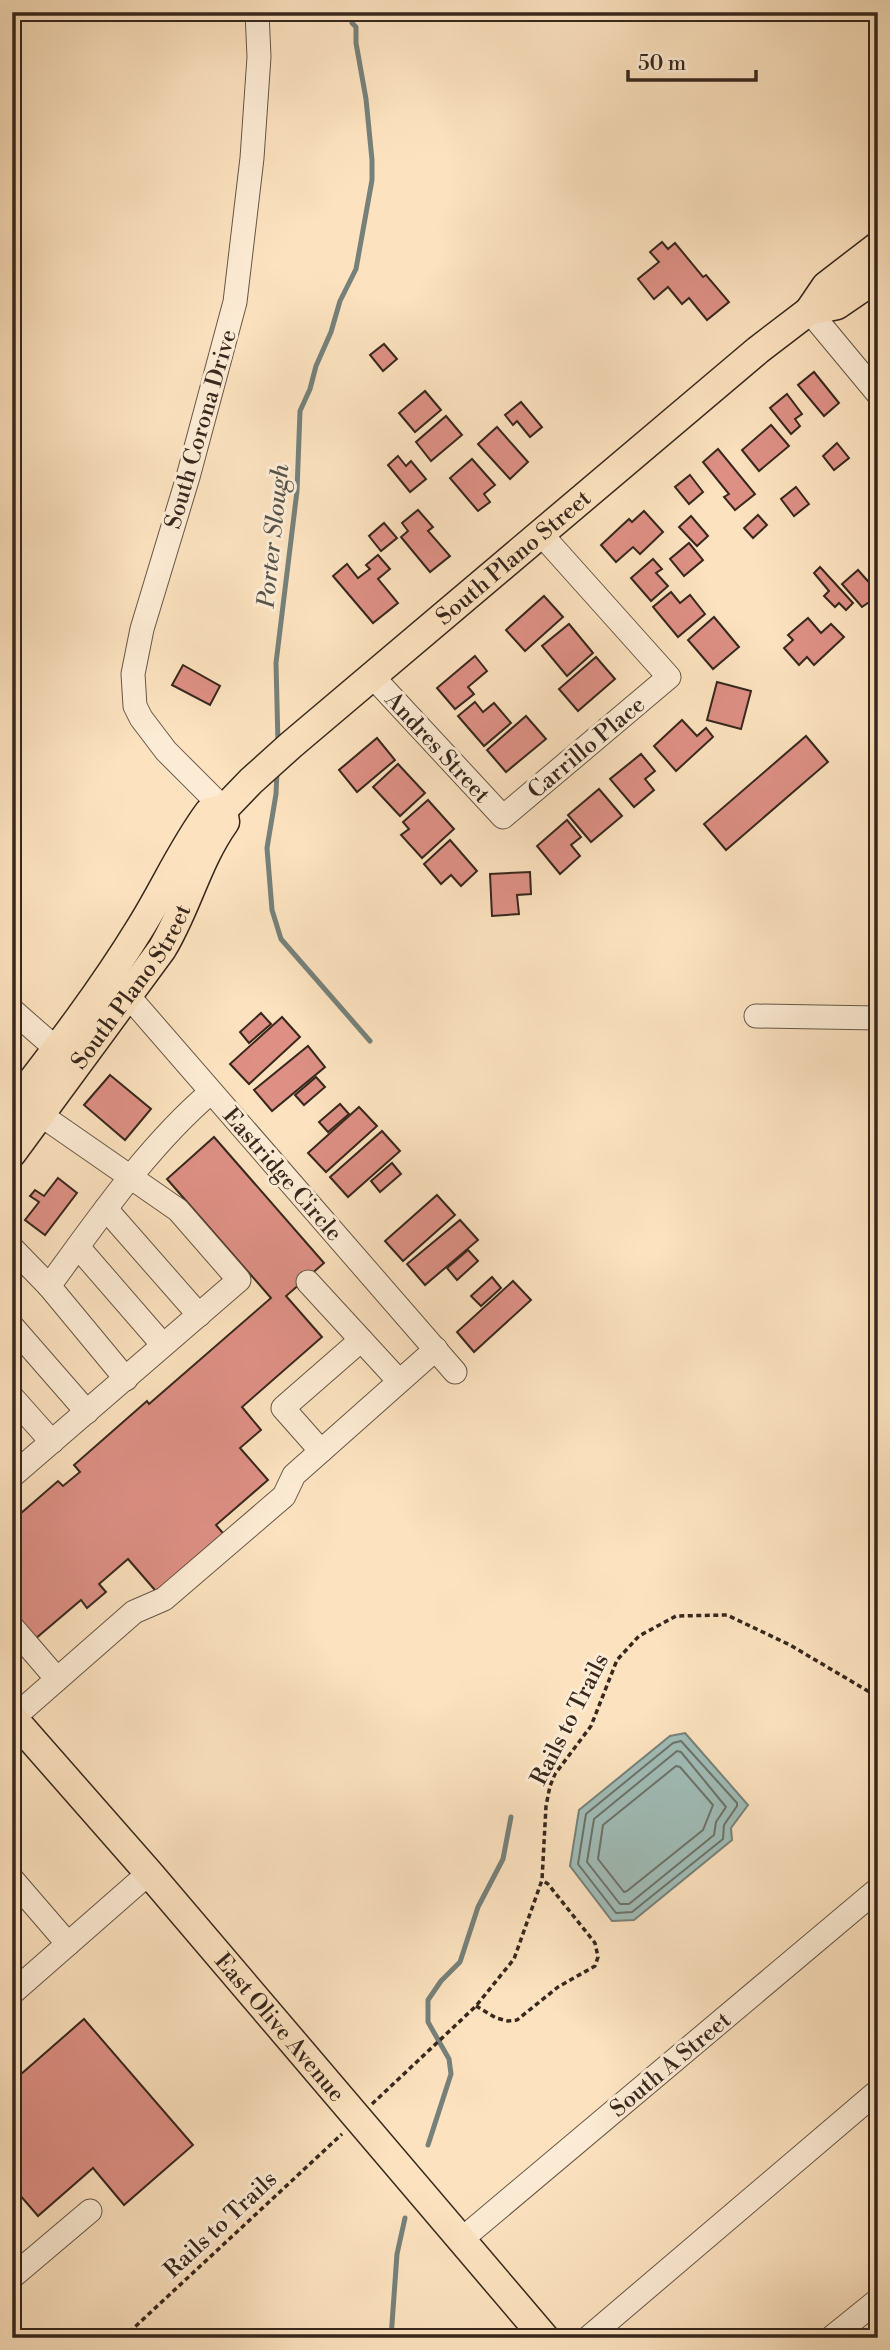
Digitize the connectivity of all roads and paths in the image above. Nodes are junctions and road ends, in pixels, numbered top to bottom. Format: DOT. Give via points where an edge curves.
graph roads {
  1 [pos="257,12"];
  2 [pos="878,246"];
  3 [pos="878,276"];
  4 [pos="808,311"];
  5 [pos="874,381"];
  6 [pos="541,534"];
  7 [pos="373,677"];
  8 [pos="224,809"];
  9 [pos="503,817"];
  10 [pos="119,986"];
  11 [pos="12,1010"];
  12 [pos="756,1016"];
  13 [pos="878,1018"];
  14 [pos="67,1058"];
  15 [pos="211,1092"];
  16 [pos="12,1107"];
  17 [pos="41,1115"];
  18 [pos="12,1153"];
  19 [pos="130,1177"];
  20 [pos="106,1209"];
  21 [pos="78,1247"];
  22 [pos="12,1248"];
  23 [pos="308,1282"];
  24 [pos="49,1286"];
  25 [pos="198,1315"];
  26 [pos="12,1326"];
  27 [pos="360,1340"];
  28 [pos="163,1345"];
  29 [pos="436,1349"];
  30 [pos="455,1371"];
  31 [pos="126,1378"];
  32 [pos="399,1381"];
  33 [pos="12,1397"];
  34 [pos="87,1412"];
  35 [pos="52,1442"];
  36 [pos="321,1451"];
  37 [pos="12,1476"];
  38 [pos="13,1628"];
  39 [pos="58,1678"];
  40 [pos="878,1697"];
  41 [pos="13,1717"];
  42 [pos="149,1873"];
  43 [pos="12,1880"];
  44 [pos="542,1880"];
  45 [pos="878,1889"];
  46 [pos="68,1944"];
  47 [pos="16,1981"];
  48 [pos="476,2006"];
  49 [pos="878,2091"];
  50 [pos="378,2099"];
  51 [pos="341,2135"];
  52 [pos="90,2211"];
  53 [pos="462,2239"];
  54 [pos="12,2277"];
  55 [pos="878,2300"];
  56 [pos="123,2338"];
  57 [pos="545,2338"];
  58 [pos="588,2338"];
  59 [pos="831,2338"];
  1 -- 8 [label="street, South Corona Drive" via="259,57 252,158 235,302 133,674 135,706 141,718 166,751"];
  2 -- 4 [label="main road, South Plano Street" via="826,286"];
  3 -- 4 [label="main road, South Plano Street" via="837,305"];
  4 -- 5 [label="street"];
  4 -- 6 [label="main road, South Plano Street"];
  6 -- 7 [label="main road, South Plano Street"];
  6 -- 9 [label="street, Carrillo Place" via="669,677"];
  7 -- 8 [label="main road, South Plano Street"];
  7 -- 9 [label="street, Andres Street"];
  8 -- 10 [label="main road, South Plano Street" via="209,812 195,831 155,902"];
  10 -- 14 [label="main road, South Plano Street"];
  10 -- 15 [label="street, Eastridge Circle"];
  11 -- 14 [label="street"];
  12 -- 13 [label="street"];
  14 -- 16 [label="main road, South Plano Street"];
  14 -- 17 [label="main road, South Plano Street"];
  15 -- 19 [label="street" via="184,1115"];
  15 -- 29 [label="street, Eastridge Circle"];
  17 -- 18 [label="main road, South Plano Street"];
  17 -- 19 [label="street"];
  19 -- 20 [label="street"];
  19 -- 25 [label="street" via="178,1210 239,1280"];
  20 -- 21 [label="street"];
  20 -- 25 [label="street"];
  21 -- 24 [label="street"];
  21 -- 28 [label="street"];
  22 -- 24 [label="street"];
  23 -- 27 [label="street"];
  24 -- 31 [label="street"];
  25 -- 28 [label="street"];
  26 -- 34 [label="street"];
  27 -- 32 [label="street"];
  27 -- 36 [label="street" via="283,1408"];
  28 -- 31 [label="street"];
  29 -- 30 [label="street, Eastridge Circle"];
  29 -- 32 [label="street"];
  31 -- 34 [label="street"];
  32 -- 36 [label="street"];
  33 -- 35 [label="street"];
  34 -- 35 [label="street"];
  35 -- 37 [label="street"];
  36 -- 39 [label="street" via="294,1475 284,1496 164,1599 134,1612"];
  38 -- 39 [label="street"];
  39 -- 41 [label="street"];
  40 -- 44 [label="path, Rails to Trails" via="727,1615 676,1616 639,1636 617,1660 591,1726 555,1774 545,1806"];
  41 -- 42 [label="main road, East Olive Avenue"];
  42 -- 46 [label="street"];
  42 -- 53 [label="main road, East Olive Avenue"];
  43 -- 46 [label="street"];
  44 -- 48 [label="path, Rails to Trails" via="514,1959"];
  44 -- 48 [label="path" via="595,1943 595,1966 558,1987 517,2020 496,2018"];
  45 -- 53 [label="street, South A Street"];
  46 -- 47 [label="street"];
  48 -- 50 [label="path, Rails to Trails"];
  49 -- 58 [label="street"];
  51 -- 56 [label="path, Rails to Trails"];
  52 -- 54 [label="street"];
  53 -- 57 [label="main road, East Olive Avenue"];
  55 -- 59 [label="street"];
}
